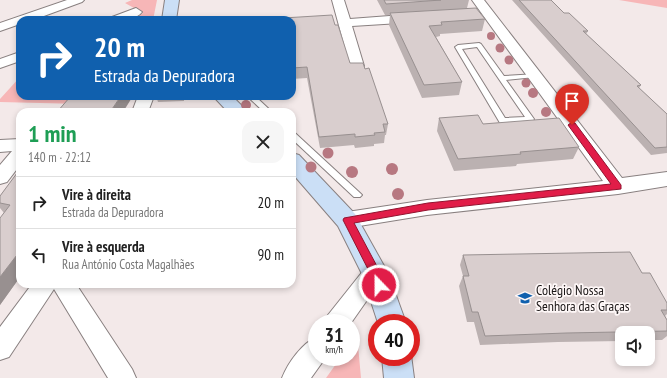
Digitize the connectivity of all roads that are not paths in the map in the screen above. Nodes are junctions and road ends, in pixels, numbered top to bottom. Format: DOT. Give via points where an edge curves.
graph roads {
  1 [pos="78,0"];
  2 [pos="172,0"];
  3 [pos="338,0"];
  4 [pos="475,7"];
  5 [pos="136,12"];
  6 [pos="32,16"];
  7 [pos="126,16"];
  8 [pos="170,16"];
  9 [pos="424,17"];
  10 [pos="16,21"];
  11 [pos="346,23"];
  12 [pos="0,27"];
  13 [pos="16,58"];
  14 [pos="0,64"];
  15 [pos="357,66"];
  16 [pos="535,75"];
  17 [pos="502,78"];
  18 [pos="226,100"];
  19 [pos="255,100"];
  20 [pos="235,108"];
  21 [pos="264,108"];
  22 [pos="296,138"];
  23 [pos="16,145"];
  24 [pos="0,146"];
  25 [pos="16,157"];
  26 [pos="296,164"];
  27 [pos="0,177"];
  28 [pos="667,179"];
  29 [pos="618,187"];
  30 [pos="356,195"];
  31 [pos="347,220"];
  32 [pos="375,273"];
  33 [pos="42,288"];
  34 [pos="66,288"];
  35 [pos="344,314"];
  36 [pos="389,314"];
  37 [pos="0,348"];
  38 [pos="308,361"];
  39 [pos="398,366"];
  40 [pos="124,378"];
  41 [pos="295,378"];
  42 [pos="399,378"];
  1 -- 6 [label="street"];
  2 -- 8 [label="street"];
  3 -- 11 [label="street"];
  4 -- 16 [label="street" via="487,12"];
  5 -- 7 [label="street"];
  9 -- 11 [label="street"];
  10 -- 12 [label="street"];
  11 -- 15 [label="street"];
  13 -- 14 [label="street"];
  16 -- 17 [label="lane"];
  16 -- 29 [label="street"];
  17 -- 17 [label="lane" via="480,45 458,47 503,121 530,119"];
  18 -- 20 [label="street"];
  19 -- 21 [label="lane"];
  22 -- 30 [label="lane"];
  23 -- 24 [label="street"];
  25 -- 27 [label="street"];
  26 -- 31 [label="street"];
  28 -- 29 [label="street"];
  29 -- 31 [label="street" via="428,207"];
  31 -- 32 [label="street"];
  32 -- 35 [label="street"];
  32 -- 36 [label="street"];
  33 -- 37 [label="street"];
  34 -- 40 [label="street"];
  38 -- 41 [label="street"];
  39 -- 42 [label="street"];
}
